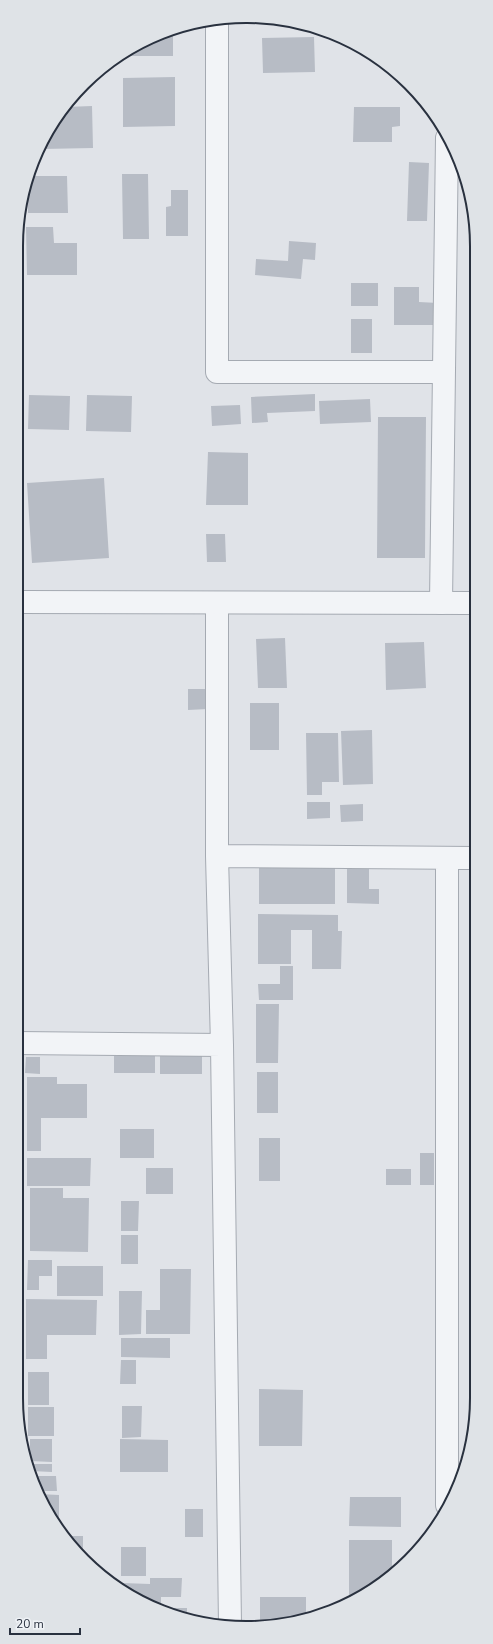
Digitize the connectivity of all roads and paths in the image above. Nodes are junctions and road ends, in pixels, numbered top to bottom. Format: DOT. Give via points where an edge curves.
graph roads {
  1 [pos="217,25"];
  2 [pos="447,148"];
  3 [pos="444,372"];
  4 [pos="23,602"];
  5 [pos="217,603"];
  6 [pos="442,603"];
  7 [pos="470,603"];
  8 [pos="217,856"];
  9 [pos="447,858"];
  10 [pos="470,858"];
  11 [pos="23,1043"];
  12 [pos="222,1045"];
  13 [pos="447,1496"];
  14 [pos="230,1621"];
  1 -- 3 [label="street" via="217,372"];
  2 -- 3 [label="street"];
  3 -- 6 [label="street"];
  4 -- 5 [label="street"];
  5 -- 6 [label="street"];
  5 -- 8 [label="street"];
  6 -- 7 [label="street"];
  8 -- 9 [label="street"];
  8 -- 12 [label="street"];
  9 -- 10 [label="street"];
  9 -- 13 [label="street"];
  11 -- 12 [label="street"];
  12 -- 14 [label="street"];
}
